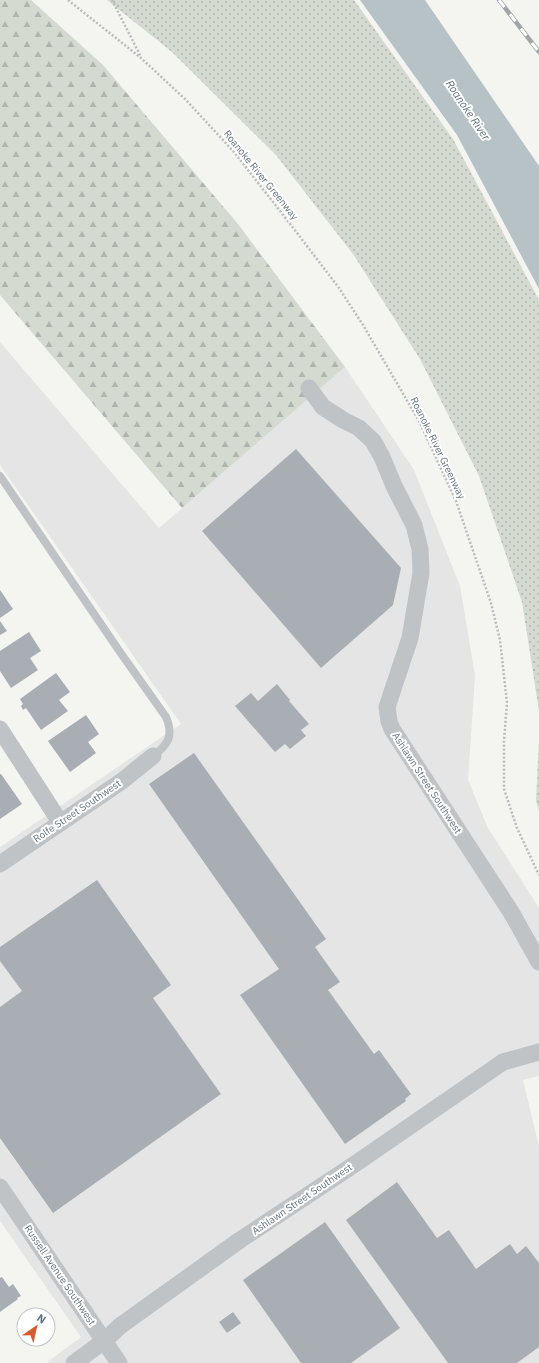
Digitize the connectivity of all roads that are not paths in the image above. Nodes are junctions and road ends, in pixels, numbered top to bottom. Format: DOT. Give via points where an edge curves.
graph roads {
  1 [pos="309,388"];
  2 [pos="0,476"];
  3 [pos="0,729"];
  4 [pos="153,756"];
  5 [pos="60,822"];
  6 [pos="0,864"];
  7 [pos="539,962"];
  8 [pos="539,1052"];
  9 [pos="0,1187"];
  10 [pos="104,1341"];
  11 [pos="74,1363"];
  12 [pos="119,1363"];
  1 -- 7 [label="street, Ashlawn Street Southwest" via="323,407 359,428 373,441 414,525 420,549 420,573 410,638 388,707 392,729 511,912"];
  2 -- 4 [label="lane" via="166,717 169,737 164,748"];
  3 -- 5 [label="street"];
  4 -- 5 [label="street, Rolfe Street Southwest"];
  5 -- 6 [label="street, Rolfe Street Southwest"];
  8 -- 10 [label="street, Ashlawn Street Southwest" via="503,1062 240,1240 120,1326"];
  9 -- 10 [label="street, Russell Avenue Southwest"];
  10 -- 11 [label="street, Ashlawn Street Southwest"];
  10 -- 12 [label="street, Russell Avenue Southwest"];
}
